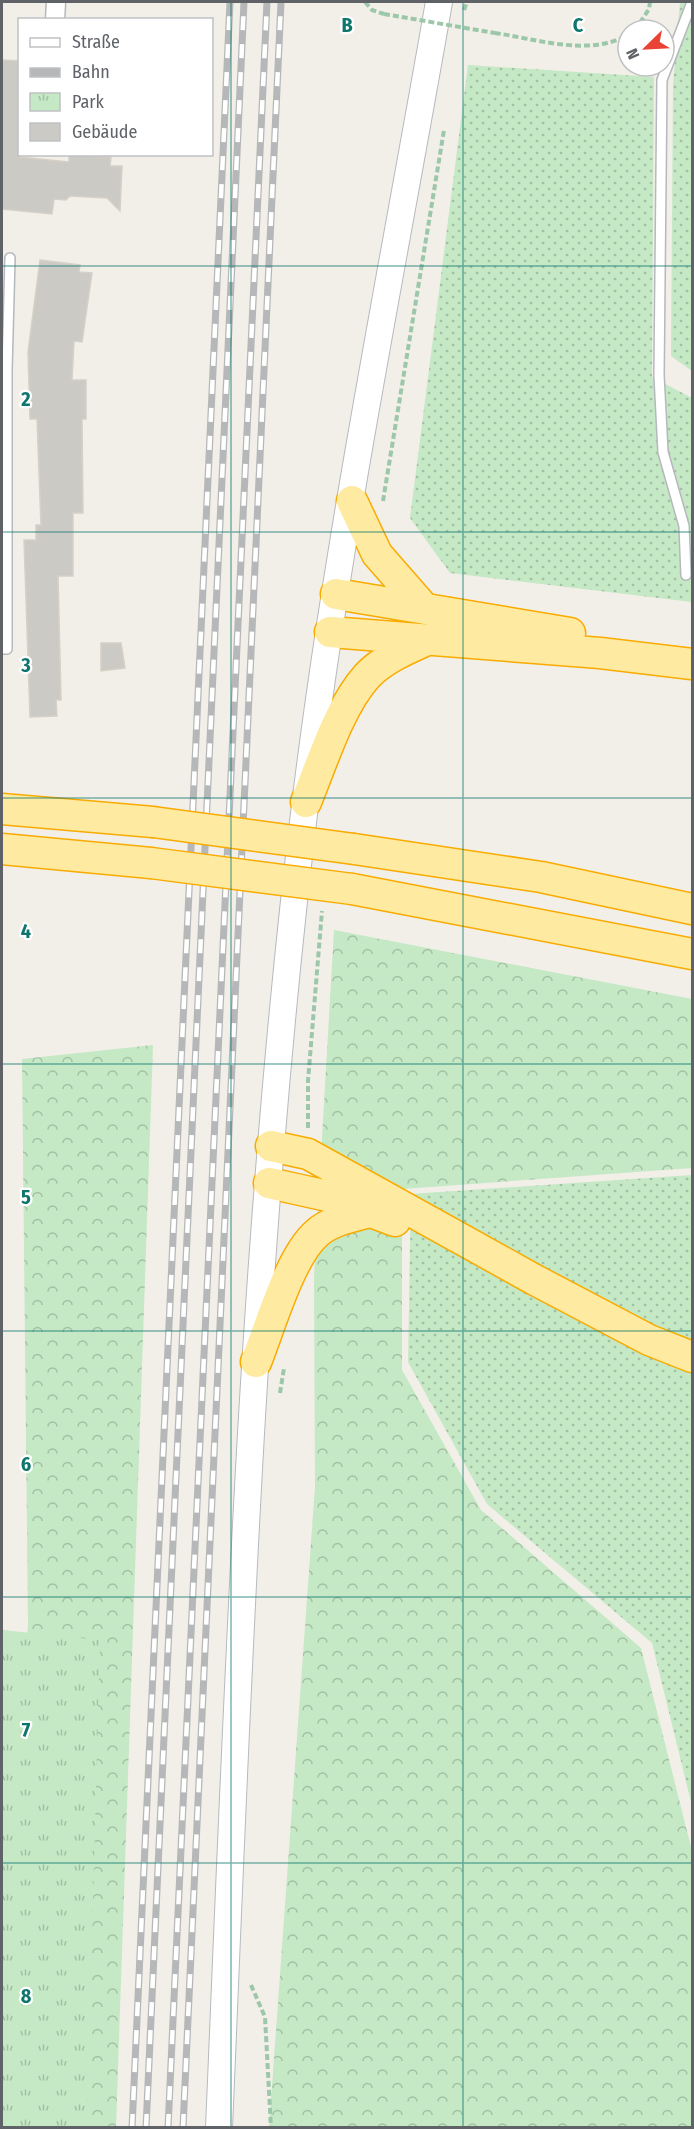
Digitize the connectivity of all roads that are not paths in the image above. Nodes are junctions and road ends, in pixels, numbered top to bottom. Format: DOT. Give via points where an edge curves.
graph roads {
  1 [pos="56,2"];
  2 [pos="439,2"];
  3 [pos="693,2"];
  4 [pos="56,18"];
  5 [pos="10,258"];
  6 [pos="352,501"];
  7 [pos="686,575"];
  8 [pos="336,594"];
  9 [pos="425,609"];
  10 [pos="330,632"];
  11 [pos="427,640"];
  12 [pos="693,647"];
  13 [pos="2,649"];
  14 [pos="693,664"];
  15 [pos="306,802"];
  16 [pos="2,809"];
  17 [pos="2,849"];
  18 [pos="693,909"];
  19 [pos="693,954"];
  20 [pos="271,1146"];
  21 [pos="269,1183"];
  22 [pos="373,1211"];
  23 [pos="693,1357"];
  24 [pos="256,1362"];
  25 [pos="693,1374"];
  26 [pos="219,2127"];
  1 -- 4 [label="street"];
  2 -- 6 [label="main road"];
  3 -- 7 [label="lane" via="662,80 661,92 659,375 663,452 684,526"];
  5 -- 13 [label="lane" via="7,649"];
  6 -- 8 [label="main road"];
  6 -- 9 [label="highway" via="377,555"];
  8 -- 9 [label="highway"];
  8 -- 10 [label="main road"];
  9 -- 12 [label="highway" via="601,638"];
  10 -- 11 [label="highway"];
  10 -- 15 [label="main road"];
  11 -- 14 [label="highway"];
  11 -- 15 [label="highway" via="397,654 367,676 345,709"];
  15 -- 20 [label="main road"];
  16 -- 18 [label="highway, bridge" via="153,822 354,849 542,878"];
  17 -- 19 [label="highway, bridge" via="151,863 352,889"];
  20 -- 21 [label="main road"];
  20 -- 23 [label="highway" via="308,1154 535,1280 649,1340"];
  21 -- 22 [label="highway"];
  21 -- 24 [label="main road"];
  22 -- 24 [label="highway" via="338,1221 318,1232 306,1245 291,1269"];
  22 -- 25 [label="highway" via="421,1231 632,1348"];
  24 -- 26 [label="main road"];
}
